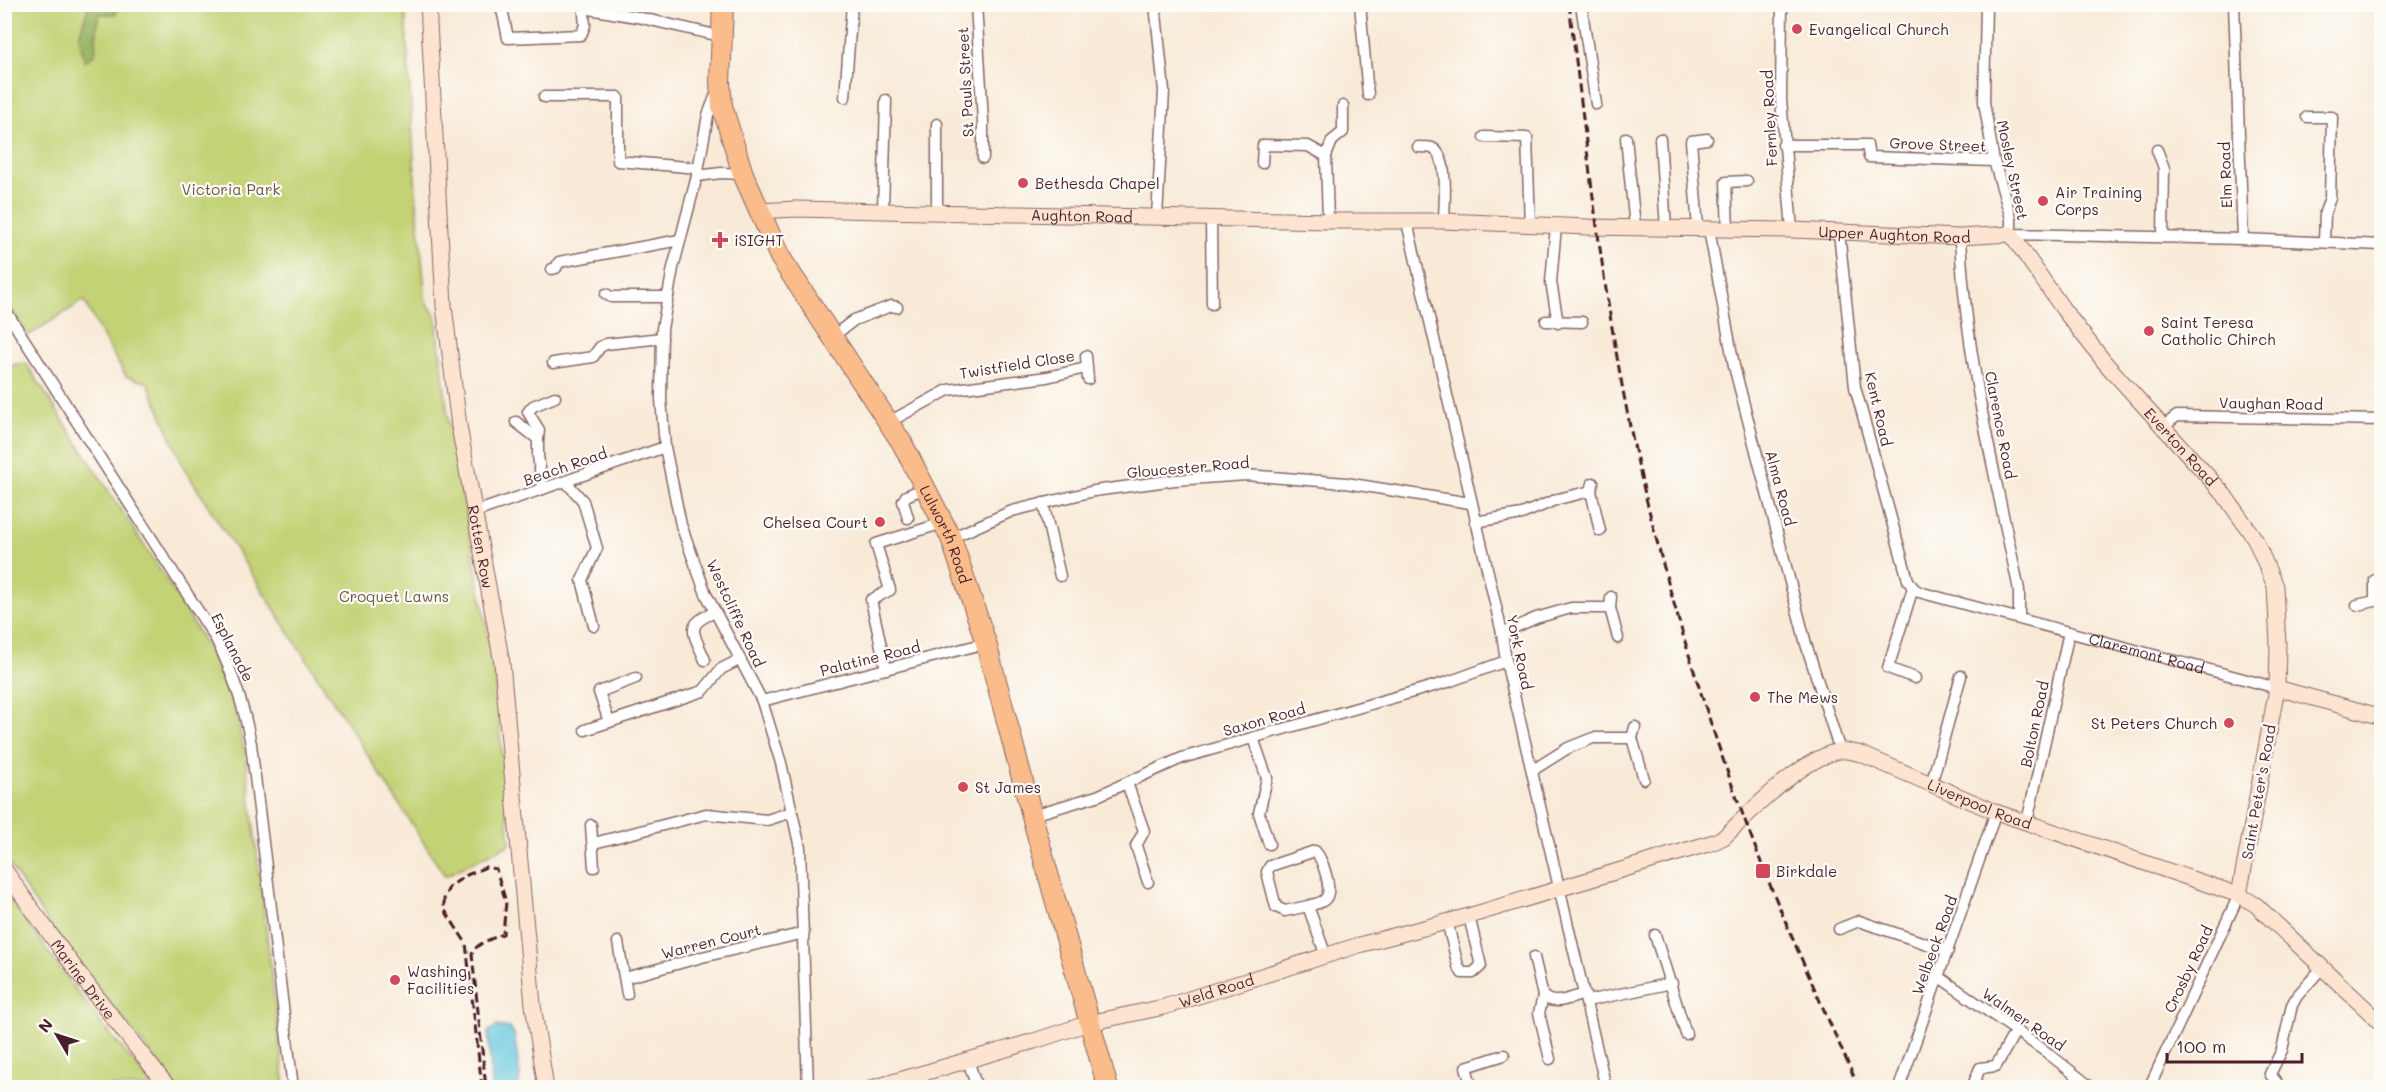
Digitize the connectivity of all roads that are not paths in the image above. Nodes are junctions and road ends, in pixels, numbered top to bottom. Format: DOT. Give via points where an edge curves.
graph roads {
  1 [pos="428,4"];
  2 [pos="499,4"];
  3 [pos="723,4"];
  4 [pos="852,4"];
  5 [pos="976,4"];
  6 [pos="1155,4"];
  7 [pos="1360,4"];
  8 [pos="1581,4"];
  9 [pos="1782,4"];
  10 [pos="1986,4"];
  11 [pos="2234,4"];
  12 [pos="583,6"];
  13 [pos="720,36"];
  14 [pos="720,83"];
  15 [pos="1368,95"];
  16 [pos="845,97"];
  17 [pos="544,98"];
  18 [pos="886,100"];
  19 [pos="1596,104"];
  20 [pos="1343,106"];
  21 [pos="2307,117"];
  22 [pos="937,124"];
  23 [pos="1484,137"];
  24 [pos="1626,138"];
  25 [pos="1707,139"];
  26 [pos="1660,140"];
  27 [pos="1783,145"];
  28 [pos="1418,147"];
  29 [pos="2157,150"];
  30 [pos="1326,156"];
  31 [pos="983,158"];
  32 [pos="1994,161"];
  33 [pos="1262,164"];
  34 [pos="697,172"];
  35 [pos="743,174"];
  36 [pos="1747,181"];
  37 [pos="883,211"];
  38 [pos="758,212"];
  39 [pos="937,212"];
  40 [pos="1157,216"];
  41 [pos="1211,218"];
  42 [pos="1328,221"];
  43 [pos="1444,221"];
  44 [pos="1407,222"];
  45 [pos="1530,225"];
  46 [pos="1556,225"];
  47 [pos="1635,227"];
  48 [pos="1666,228"];
  49 [pos="1704,228"];
  50 [pos="1728,229"];
  51 [pos="1792,230"];
  52 [pos="1839,232"];
  53 [pos="2011,234"];
  54 [pos="1960,237"];
  55 [pos="2163,237"];
  56 [pos="2243,238"];
  57 [pos="680,240"];
  58 [pos="2324,242"];
  59 [pos="2382,245"];
  60 [pos="552,269"];
  61 [pos="606,294"];
  62 [pos="668,297"];
  63 [pos="1212,304"];
  64 [pos="897,307"];
  65 [pos="4,308"];
  66 [pos="1582,322"];
  67 [pos="832,337"];
  68 [pos="662,338"];
  69 [pos="1086,356"];
  70 [pos="553,363"];
  71 [pos="555,397"];
  72 [pos="2382,420"];
  73 [pos="516,422"];
  74 [pos="889,422"];
  75 [pos="2164,426"];
  76 [pos="538,439"];
  77 [pos="665,447"];
  78 [pos="566,482"];
  79 [pos="925,488"];
  80 [pos="543,489"];
  81 [pos="1043,503"];
  82 [pos="1470,503"];
  83 [pos="475,512"];
  84 [pos="908,518"];
  85 [pos="1475,522"];
  86 [pos="947,530"];
  87 [pos="1600,531"];
  88 [pos="1060,576"];
  89 [pos="2382,580"];
  90 [pos="1913,588"];
  91 [pos="2378,602"];
  92 [pos="2357,604"];
  93 [pos="715,612"];
  94 [pos="2019,618"];
  95 [pos="594,626"];
  96 [pos="2069,632"];
  97 [pos="1502,633"];
  98 [pos="1618,638"];
  99 [pos="986,644"];
  100 [pos="705,660"];
  101 [pos="739,660"];
  102 [pos="1506,661"];
  103 [pos="886,669"];
  104 [pos="1961,676"];
  105 [pos="636,678"];
  106 [pos="1915,678"];
  107 [pos="2277,688"];
  108 [pos="762,701"];
  109 [pos="2382,717"];
  110 [pos="609,722"];
  111 [pos="1635,727"];
  112 [pos="585,730"];
  113 [pos="1253,738"];
  114 [pos="1632,738"];
  115 [pos="1840,751"];
  116 [pos="1533,770"];
  117 [pos="1644,779"];
  118 [pos="1127,783"];
  119 [pos="1931,785"];
  120 [pos="792,812"];
  121 [pos="1996,812"];
  122 [pos="1033,815"];
  123 [pos="2027,822"];
  124 [pos="591,825"];
  125 [pos="594,843"];
  126 [pos="1269,844"];
  127 [pos="594,867"];
  128 [pos="4,869"];
  129 [pos="1148,882"];
  130 [pos="1560,889"];
  131 [pos="2239,895"];
  132 [pos="1308,906"];
  133 [pos="1469,916"];
  134 [pos="1447,921"];
  135 [pos="1839,929"];
  136 [pos="804,933"];
  137 [pos="1655,935"];
  138 [pos="618,942"];
  139 [pos="1948,951"];
  140 [pos="1326,956"];
  141 [pos="1534,957"];
  142 [pos="2322,968"];
  143 [pos="1938,976"];
  144 [pos="625,978"];
  145 [pos="1671,983"];
  146 [pos="627,994"];
  147 [pos="1543,996"];
  148 [pos="1586,997"];
  149 [pos="1089,1023"];
  150 [pos="2382,1024"];
  151 [pos="2016,1030"];
  152 [pos="1686,1034"];
  153 [pos="1504,1055"];
  154 [pos="1550,1059"];
  155 [pos="968,1060"];
  156 [pos="1604,1087"];
  157 [pos="169,1088"];
  158 [pos="293,1088"];
  159 [pos="546,1088"];
  160 [pos="808,1088"];
  161 [pos="872,1088"];
  162 [pos="976,1088"];
  163 [pos="1108,1088"];
  164 [pos="1472,1088"];
  165 [pos="1899,1088"];
  166 [pos="1972,1088"];
  167 [pos="2092,1088"];
  168 [pos="2149,1088"];
  169 [pos="2281,1088"];
  1 -- 83 [label="street, Rotten Row" via="444,306 459,426"];
  2 -- 12 [label="street" via="508,38 581,35 585,25"];
  3 -- 13 [label="highway, Lulworth Road"];
  4 -- 16 [label="street"];
  5 -- 31 [label="street, St Pauls Street"];
  6 -- 40 [label="street" via="1164,91"];
  7 -- 15 [label="street"];
  8 -- 19 [label="street"];
  9 -- 27 [label="street, Fernley Road"];
  10 -- 32 [label="street, Mosley Street" via="1984,102"];
  11 -- 56 [label="street, Elm Road"];
  12 -- 13 [label="street"];
  13 -- 14 [label="highway, Lulworth Road"];
  14 -- 34 [label="street, Westcliffe Road" via="708,115"];
  14 -- 35 [label="highway, Lulworth Road" via="724,115"];
  17 -- 34 [label="street" via="618,97 618,161"];
  18 -- 37 [label="street"];
  20 -- 30 [label="street" via="1343,132 1332,141"];
  21 -- 58 [label="street" via="2332,117 2330,198 2325,212"];
  22 -- 39 [label="street"];
  23 -- 45 [label="street" via="1527,138"];
  24 -- 47 [label="street"];
  25 -- 49 [label="street, Alma Road" via="1691,141"];
  26 -- 48 [label="street"];
  27 -- 32 [label="street, Grove Street" via="1867,145 1869,157"];
  27 -- 51 [label="street, Fernley Road"];
  28 -- 43 [label="street" via="1432,148 1444,167"];
  29 -- 55 [label="street" via="2164,168"];
  30 -- 33 [label="street" via="1308,146 1263,145"];
  30 -- 42 [label="street"];
  32 -- 53 [label="street, Mosley Street" via="2011,218"];
  34 -- 35 [label="street"];
  34 -- 57 [label="street, Westcliffe Road"];
  35 -- 38 [label="highway, Lulworth Road"];
  36 -- 50 [label="street" via="1726,182"];
  37 -- 38 [label="street, Aughton Road"];
  37 -- 39 [label="street, Aughton Road"];
  38 -- 67 [label="highway, Lulworth Road" via="780,257"];
  39 -- 40 [label="street, Aughton Road"];
  40 -- 41 [label="street, Aughton Road"];
  41 -- 42 [label="street, Aughton Road"];
  41 -- 63 [label="street"];
  42 -- 44 [label="street, Aughton Road"];
  43 -- 44 [label="street, Upper Aughton Road"];
  43 -- 45 [label="street, Upper Aughton Road"];
  44 -- 82 [label="street, York Road"];
  45 -- 46 [label="street, Upper Aughton Road"];
  46 -- 47 [label="street, Upper Aughton Road"];
  46 -- 66 [label="street" via="1552,322"];
  47 -- 48 [label="street, Upper Aughton Road"];
  48 -- 49 [label="street, Upper Aughton Road"];
  49 -- 50 [label="street, Upper Aughton Road"];
  49 -- 115 [label="street, Alma Road" via="1734,368 1806,644"];
  50 -- 51 [label="street, Upper Aughton Road"];
  51 -- 52 [label="street, Upper Aughton Road"];
  52 -- 54 [label="street, Upper Aughton Road"];
  52 -- 90 [label="street, Kent Road" via="1856,387"];
  53 -- 54 [label="street, Upper Aughton Road"];
  53 -- 55 [label="street, Upper Aughton Road"];
  53 -- 75 [label="street, Everton Road" via="2106,364"];
  54 -- 94 [label="street, Clarence Road" via="1978,392 2019,590"];
  55 -- 56 [label="street, Upper Aughton Road"];
  56 -- 58 [label="street, Upper Aughton Road"];
  57 -- 60 [label="street" via="560,262"];
  57 -- 62 [label="street, Westcliffe Road"];
  58 -- 59 [label="street, Upper Aughton Road"];
  61 -- 62 [label="street"];
  62 -- 68 [label="street, Westcliffe Road"];
  64 -- 67 [label="street" via="854,320"];
  65 -- 158 [label="street, Esplanade" via="210,630 232,673 251,744"];
  67 -- 74 [label="highway, Lulworth Road"];
  68 -- 70 [label="street" via="606,344 593,357"];
  68 -- 77 [label="street, Westcliffe Road"];
  69 -- 74 [label="street, Twistfield Close" via="1087,374 948,390"];
  71 -- 76 [label="street" via="533,405 528,412 539,430"];
  72 -- 75 [label="street, Vaughan Road" via="2177,416"];
  73 -- 76 [label="street"];
  74 -- 79 [label="highway, Lulworth Road"];
  75 -- 107 [label="street, Everton Road" via="2223,493 2255,539 2275,586"];
  76 -- 80 [label="street"];
  77 -- 78 [label="street, Beach Road"];
  77 -- 93 [label="street, Westcliffe Road" via="681,525"];
  78 -- 80 [label="street, Beach Road"];
  78 -- 95 [label="street" via="583,501 597,548 582,580"];
  79 -- 84 [label="street" via="903,501"];
  79 -- 86 [label="highway, Lulworth Road"];
  80 -- 83 [label="street, Beach Road"];
  81 -- 82 [label="street, Gloucester Road" via="1175,480 1246,475 1346,483"];
  81 -- 86 [label="street, Gloucester Road"];
  81 -- 88 [label="street"];
  82 -- 85 [label="street, York Road"];
  83 -- 159 [label="street, Rotten Row" via="502,663 533,1005"];
  85 -- 87 [label="street" via="1522,514 1592,487"];
  85 -- 97 [label="street, York Road"];
  86 -- 99 [label="highway, Lulworth Road"];
  86 -- 103 [label="street, Gloucester Road" via="876,544 890,590 871,600"];
  89 -- 91 [label="street" via="2375,580"];
  90 -- 94 [label="street, Claremont Road"];
  90 -- 106 [label="street" via="1888,668"];
  91 -- 92 [label="street"];
  93 -- 100 [label="street" via="694,624 693,632"];
  93 -- 101 [label="street, Westcliffe Road"];
  94 -- 96 [label="street, Claremont Road"];
  96 -- 107 [label="street, Claremont Road"];
  96 -- 123 [label="street, Bolton Road"];
  97 -- 98 [label="street" via="1536,618 1611,602"];
  97 -- 102 [label="street, York Road"];
  99 -- 103 [label="street, Palatine Road"];
  99 -- 122 [label="highway, Lulworth Road"];
  101 -- 108 [label="street, Westcliffe Road"];
  101 -- 110 [label="street" via="721,669 702,691"];
  102 -- 113 [label="street, Saxon Road" via="1448,682"];
  102 -- 116 [label="street, York Road"];
  103 -- 108 [label="street, Palatine Road"];
  104 -- 119 [label="street"];
  105 -- 110 [label="street" via="598,692"];
  107 -- 109 [label="street, Claremont Road"];
  107 -- 131 [label="street, Saint Peter's Road"];
  108 -- 120 [label="street, Westcliffe Road"];
  110 -- 112 [label="street"];
  111 -- 114 [label="street"];
  113 -- 118 [label="street, Saxon Road" via="1182,758"];
  113 -- 126 [label="street" via="1267,778 1259,813"];
  114 -- 116 [label="street" via="1593,738"];
  114 -- 117 [label="street"];
  115 -- 119 [label="street, Liverpool Road" via="1861,754"];
  115 -- 130 [label="street" via="1779,787 1714,842"];
  116 -- 130 [label="street, York Road"];
  118 -- 122 [label="street, Saxon Road"];
  118 -- 129 [label="street" via="1144,831 1136,846"];
  119 -- 121 [label="street, Liverpool Road"];
  120 -- 125 [label="street" via="767,820 706,814"];
  120 -- 136 [label="street, Westcliffe Road" via="800,848"];
  121 -- 123 [label="street, Liverpool Road"];
  121 -- 139 [label="street, Welbeck Road"];
  122 -- 149 [label="highway, Lulworth Road"];
  123 -- 131 [label="street, Liverpool Road"];
  124 -- 125 [label="street"];
  125 -- 127 [label="street"];
  128 -- 157 [label="street, Marine Drive" via="112,1018"];
  130 -- 133 [label="street, Weld Road"];
  130 -- 148 [label="street, York Road"];
  131 -- 142 [label="street, Liverpool Road" via="2256,905"];
  131 -- 168 [label="street, Crosby Road"];
  132 -- 132 [label="street" via="1285,911 1276,907 1268,872 1270,866 1315,851 1329,889 1323,901"];
  132 -- 140 [label="street"];
  133 -- 134 [label="street, Weld Road"];
  133 -- 134 [label="street" via="1481,966 1473,973 1462,973 1458,966"];
  134 -- 140 [label="street, Weld Road"];
  135 -- 139 [label="street" via="1859,921"];
  136 -- 144 [label="street, Warren Court"];
  136 -- 160 [label="street, Westcliffe Road"];
  137 -- 145 [label="street"];
  138 -- 144 [label="street"];
  139 -- 143 [label="street, Welbeck Road"];
  140 -- 149 [label="street, Weld Road" via="1169,1006"];
  141 -- 147 [label="street"];
  142 -- 150 [label="street, Liverpool Road"];
  142 -- 169 [label="street" via="2292,1005 2282,1050 2270,1074"];
  143 -- 151 [label="street, Walmer Road"];
  143 -- 165 [label="street, Welbeck Road"];
  144 -- 146 [label="street"];
  145 -- 148 [label="street"];
  145 -- 152 [label="street"];
  147 -- 148 [label="street" via="1555,1002"];
  147 -- 154 [label="street" via="1539,1013"];
  148 -- 156 [label="street, York Road"];
  149 -- 155 [label="street, Weld Road"];
  149 -- 163 [label="highway, Lulworth Road"];
  151 -- 166 [label="street" via="1996,1066 1980,1068"];
  151 -- 167 [label="street, Walmer Road"];
  153 -- 164 [label="street" via="1466,1067"];
  155 -- 161 [label="street, Weld Road"];
  155 -- 162 [label="street"];
}
